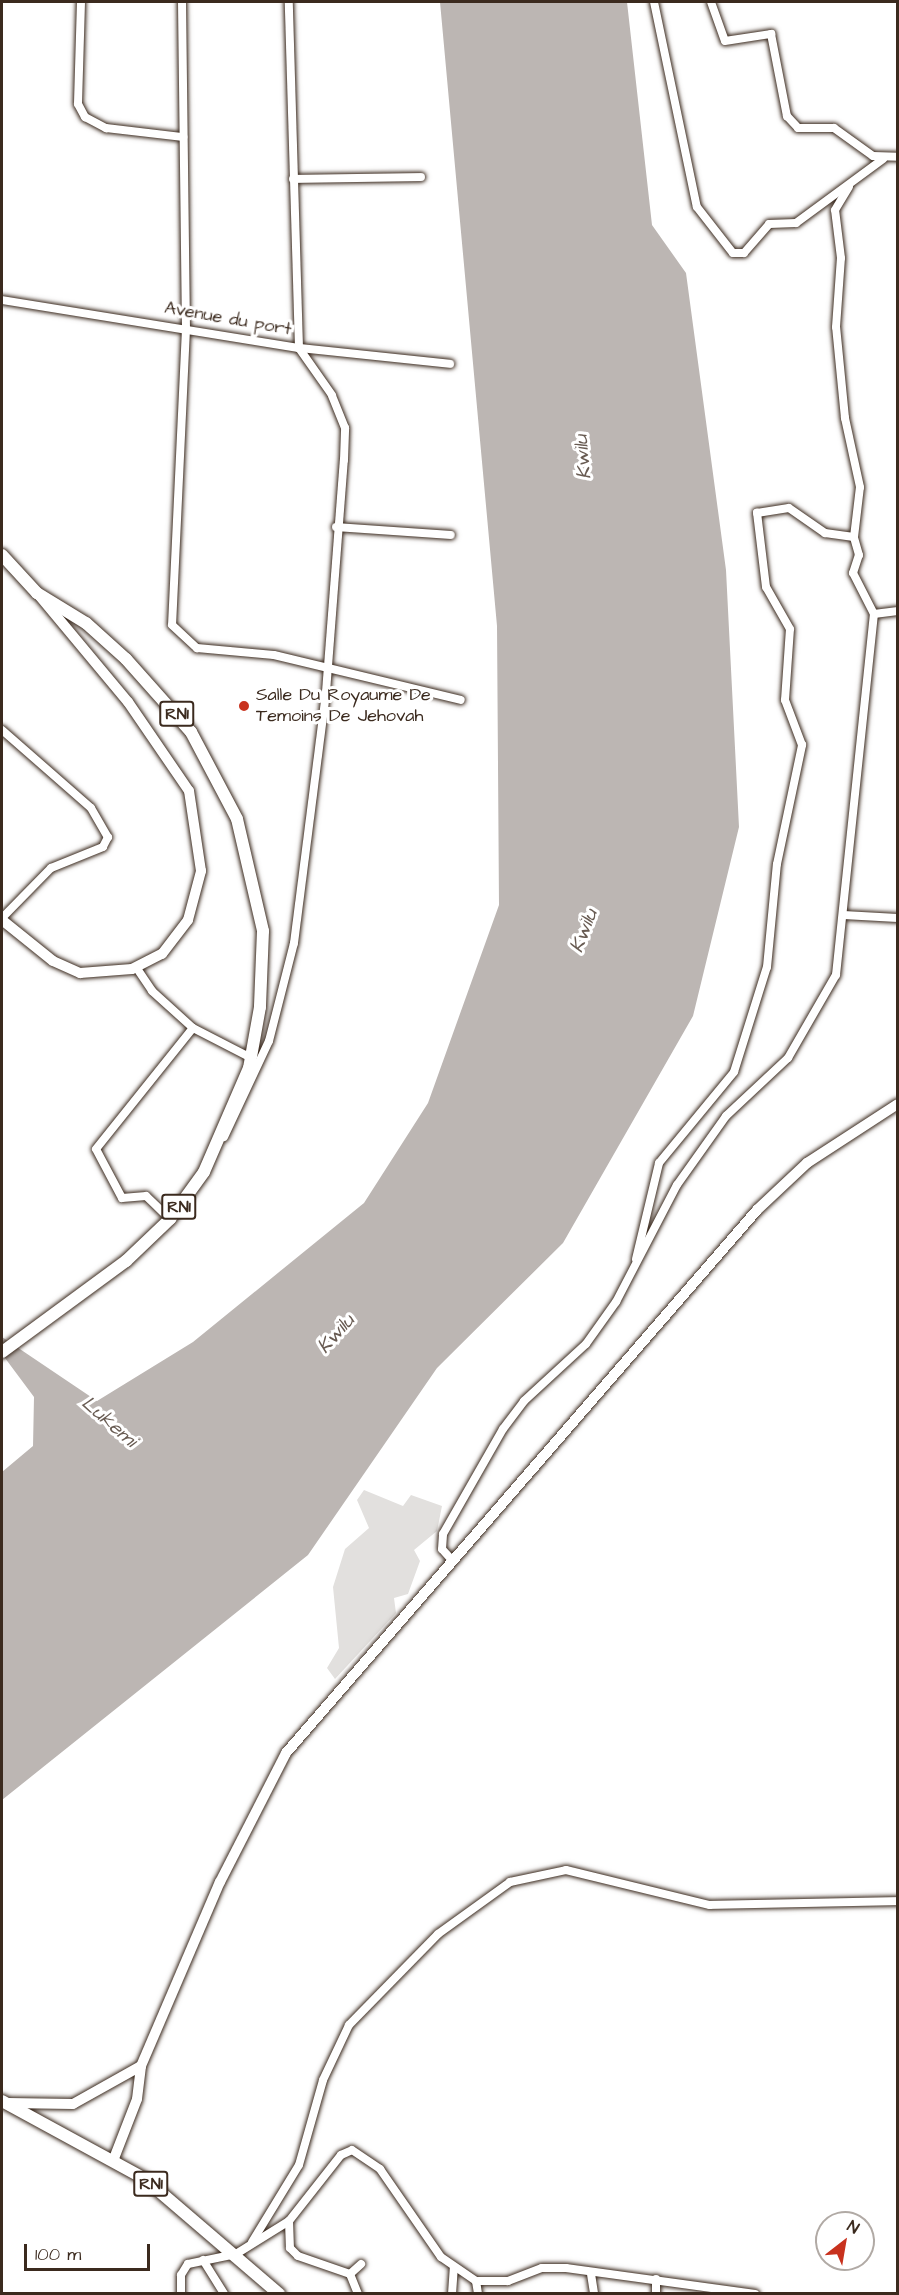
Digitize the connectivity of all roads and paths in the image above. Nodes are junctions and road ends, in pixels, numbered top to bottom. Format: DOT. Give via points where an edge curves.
graph roads {
  1 [pos="81,2"];
  2 [pos="182,2"];
  3 [pos="289,2"];
  4 [pos="654,2"];
  5 [pos="711,2"];
  6 [pos="183,137"];
  7 [pos="897,157"];
  8 [pos="883,159"];
  9 [pos="421,177"];
  10 [pos="293,180"];
  11 [pos="849,187"];
  12 [pos="2,300"];
  13 [pos="186,329"];
  14 [pos="299,348"];
  15 [pos="450,364"];
  16 [pos="336,527"];
  17 [pos="450,535"];
  18 [pos="854,537"];
  19 [pos="2,555"];
  20 [pos="37,593"];
  21 [pos="897,611"];
  22 [pos="874,614"];
  23 [pos="324,667"];
  24 [pos="461,700"];
  25 [pos="2,730"];
  26 [pos="843,915"];
  27 [pos="897,918"];
  28 [pos="2,919"];
  29 [pos="136,967"];
  30 [pos="193,1028"];
  31 [pos="250,1058"];
  32 [pos="897,1104"];
  33 [pos="218,1147"];
  34 [pos="170,1219"];
  35 [pos="637,1262"];
  36 [pos="2,1352"];
  37 [pos="451,1559"];
  38 [pos="897,1901"];
  39 [pos="141,2066"];
  40 [pos="3,2102"];
  41 [pos="113,2161"];
  42 [pos="289,2221"];
  43 [pos="252,2242"];
  44 [pos="236,2254"];
  45 [pos="203,2260"];
  46 [pos="361,2264"];
  47 [pos="454,2268"];
  48 [pos="350,2274"];
  49 [pos="591,2274"];
  50 [pos="656,2279"];
  51 [pos="476,2281"];
  52 [pos="706,2289"];
  53 [pos="181,2294"];
  54 [pos="224,2294"];
  55 [pos="279,2294"];
  56 [pos="358,2294"];
  57 [pos="452,2294"];
  58 [pos="478,2294"];
  59 [pos="594,2294"];
  60 [pos="656,2294"];
  61 [pos="755,2294"];
  1 -- 6 [label="street" via="78,104 85,117 106,128"];
  2 -- 6 [label="street"];
  3 -- 10 [label="street"];
  4 -- 11 [label="street" via="697,207 733,253 740,257 769,224 796,223"];
  5 -- 8 [label="street" via="725,41 771,34 787,116 798,128 834,128"];
  6 -- 13 [label="street"];
  7 -- 8 [label="street"];
  8 -- 11 [label="street"];
  9 -- 10 [label="street"];
  10 -- 14 [label="street"];
  11 -- 18 [label="street" via="835,210 841,258 835,308 845,418 860,487"];
  12 -- 13 [label="street, Avenue du port"];
  13 -- 14 [label="street, Avenue du port"];
  13 -- 23 [label="street" via="172,625 197,648"];
  14 -- 15 [label="street, Avenue du port"];
  14 -- 16 [label="street" via="332,395 345,428"];
  16 -- 17 [label="street"];
  16 -- 23 [label="street" via="340,539"];
  18 -- 22 [label="street" via="859,555 854,578"];
  18 -- 35 [label="street" via="825,533 789,508 757,513 766,587 790,629 785,700 802,744 777,864 768,956 734,1072 655,1172"];
  19 -- 20 [label="highway, RN1"];
  20 -- 29 [label="main road" via="128,702 189,790 201,871 188,920 162,954"];
  20 -- 31 [label="highway, RN1" via="86,623 158,690 222,784 249,858 263,931 260,1007"];
  21 -- 22 [label="street"];
  22 -- 26 [label="street"];
  23 -- 24 [label="street"];
  23 -- 33 [label="street" via="306,863 286,987 256,1078"];
  25 -- 28 [label="street" via="91,808 108,837 103,847 51,868"];
  26 -- 27 [label="street"];
  26 -- 35 [label="street" via="836,975 827,996 788,1058 712,1134 665,1205"];
  28 -- 29 [label="main road" via="53,961 80,973"];
  29 -- 30 [label="street" via="152,991"];
  30 -- 31 [label="street"];
  30 -- 34 [label="street" via="96,1149 122,1198 146,1196"];
  31 -- 33 [label="highway, RN1"];
  32 -- 37 [label="main road" via="847,1133 786,1181"];
  33 -- 34 [label="highway, RN1"];
  34 -- 36 [label="highway, RN1" via="55,1315"];
  35 -- 37 [label="street" via="586,1344 524,1401 503,1429 443,1534 442,1549"];
  37 -- 39 [label="main road" via="286,1753 220,1882"];
  38 -- 43 [label="street" via="710,1905 566,1870 503,1886 400,1969 350,2025 323,2080 299,2165"];
  39 -- 40 [label="main road" via="102,2093 74,2104"];
  39 -- 41 [label="main road" via="137,2099"];
  40 -- 41 [label="highway, RN1"];
  41 -- 44 [label="highway, RN1" via="192,2214"];
  42 -- 43 [label="street"];
  42 -- 47 [label="street" via="341,2155 360,2152 380,2169 430,2245"];
  42 -- 48 [label="street" via="292,2251"];
  43 -- 44 [label="street"];
  44 -- 45 [label="street"];
  44 -- 55 [label="highway, RN1"];
  45 -- 53 [label="street" via="183,2270"];
  45 -- 54 [label="street"];
  46 -- 48 [label="street"];
  47 -- 51 [label="street"];
  47 -- 57 [label="street"];
  48 -- 56 [label="street"];
  49 -- 50 [label="street"];
  49 -- 51 [label="street" via="542,2268 508,2281"];
  49 -- 59 [label="street"];
  50 -- 52 [label="street"];
  50 -- 60 [label="street"];
  51 -- 58 [label="street"];
  52 -- 61 [label="street"];
}
